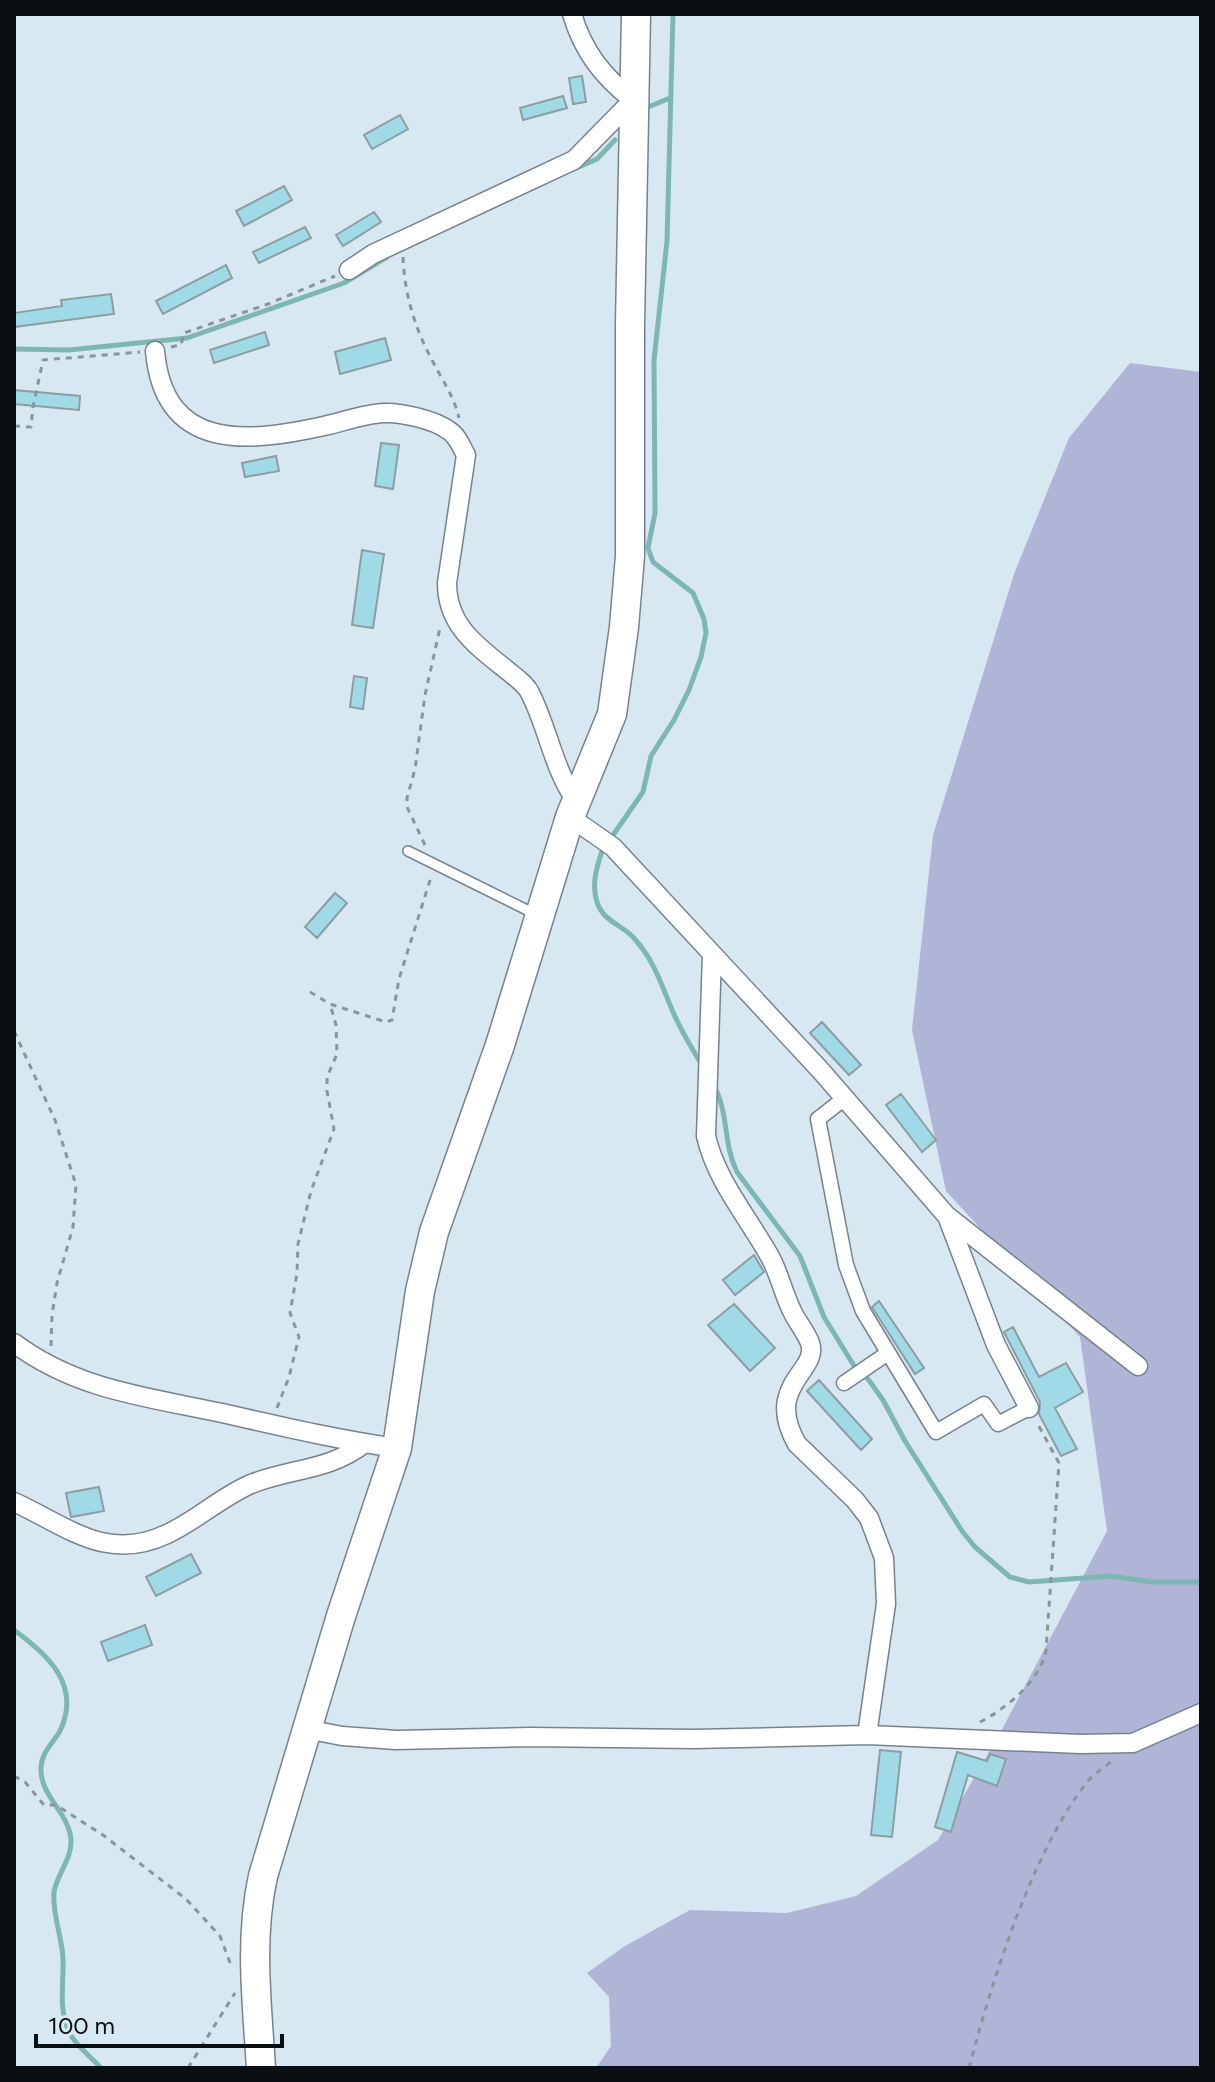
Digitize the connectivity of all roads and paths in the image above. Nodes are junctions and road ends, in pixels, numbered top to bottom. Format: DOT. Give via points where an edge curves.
graph roads {
  1 [pos="572,14"];
  2 [pos="636,14"];
  3 [pos="633,100"];
  4 [pos="401,241"];
  5 [pos="349,270"];
  6 [pos="155,351"];
  7 [pos="14,426"];
  8 [pos="459,441"];
  9 [pos="447,601"];
  10 [pos="573,809"];
  11 [pos="408,851"];
  12 [pos="436,864"];
  13 [pos="540,912"];
  14 [pos="712,954"];
  15 [pos="310,992"];
  16 [pos="330,1004"];
  17 [pos="14,1031"];
  18 [pos="845,1098"];
  19 [pos="946,1215"];
  20 [pos="14,1343"];
  21 [pos="888,1353"];
  22 [pos="1138,1366"];
  23 [pos="61,1373"];
  24 [pos="848,1380"];
  25 [pos="1029,1408"];
  26 [pos="263,1422"];
  27 [pos="365,1443"];
  28 [pos="397,1448"];
  29 [pos="14,1502"];
  30 [pos="1201,1713"];
  31 [pos="306,1729"];
  32 [pos="867,1735"];
  33 [pos="956,1739"];
  34 [pos="1133,1743"];
  35 [pos="14,1776"];
  36 [pos="247,1992"];
  37 [pos="188,2068"];
  38 [pos="261,2068"];
  39 [pos="969,2068"];
  1 -- 3 [label="street" via="593,61"];
  2 -- 3 [label="main road"];
  3 -- 4 [label="street" via="574,160"];
  3 -- 10 [label="main road" via="629,583 612,714"];
  4 -- 5 [label="street"];
  4 -- 8 [label="path" via="409,301 456,407"];
  5 -- 6 [label="path" via="184,333 181,345"];
  6 -- 7 [label="path" via="43,360 31,427"];
  6 -- 8 [label="street" via="159,379 172,407 210,432 255,437 384,413 409,415 448,429"];
  8 -- 9 [label="street" via="466,455"];
  9 -- 10 [label="street" via="471,639 529,690"];
  9 -- 12 [label="path" via="407,798"];
  10 -- 13 [label="main road"];
  10 -- 14 [label="street"];
  11 -- 12 [label="lane"];
  12 -- 13 [label="lane"];
  12 -- 16 [label="path" via="399,979 392,1020"];
  13 -- 28 [label="main road" via="434,1232"];
  14 -- 18 [label="street"];
  14 -- 32 [label="street" via="706,1122 711,1155 771,1258 811,1344 810,1360 787,1394 791,1433 869,1518 884,1558 886,1604"];
  15 -- 16 [label="path"];
  16 -- 26 [label="path" via="337,1054 327,1091 334,1129 298,1244 290,1313 299,1337 297,1350 275,1412"];
  17 -- 23 [label="path" via="55,1120 76,1185 73,1227 52,1315 51,1342"];
  18 -- 19 [label="street"];
  18 -- 21 [label="street" via="818,1119 846,1265 863,1311"];
  19 -- 22 [label="street"];
  19 -- 25 [label="street" via="996,1345"];
  20 -- 23 [label="street"];
  21 -- 24 [label="street"];
  21 -- 25 [label="street" via="936,1432 984,1404 998,1424"];
  23 -- 26 [label="street"];
  25 -- 33 [label="path" via="1059,1463 1044,1663 1009,1702"];
  26 -- 27 [label="street"];
  27 -- 28 [label="street"];
  27 -- 29 [label="street" via="325,1466 252,1484 168,1534 140,1543 102,1544"];
  28 -- 31 [label="main road"];
  30 -- 34 [label="street"];
  31 -- 32 [label="street" via="396,1740"];
  31 -- 36 [label="main road" via="255,1911"];
  32 -- 33 [label="street"];
  33 -- 34 [label="street"];
  34 -- 39 [label="path" via="1090,1778 1064,1816 1024,1900"];
  35 -- 36 [label="path" via="44,1805 56,1805 103,1835 186,1899 220,1936"];
  36 -- 37 [label="path" via="233,1994"];
  36 -- 38 [label="main road"];
}
